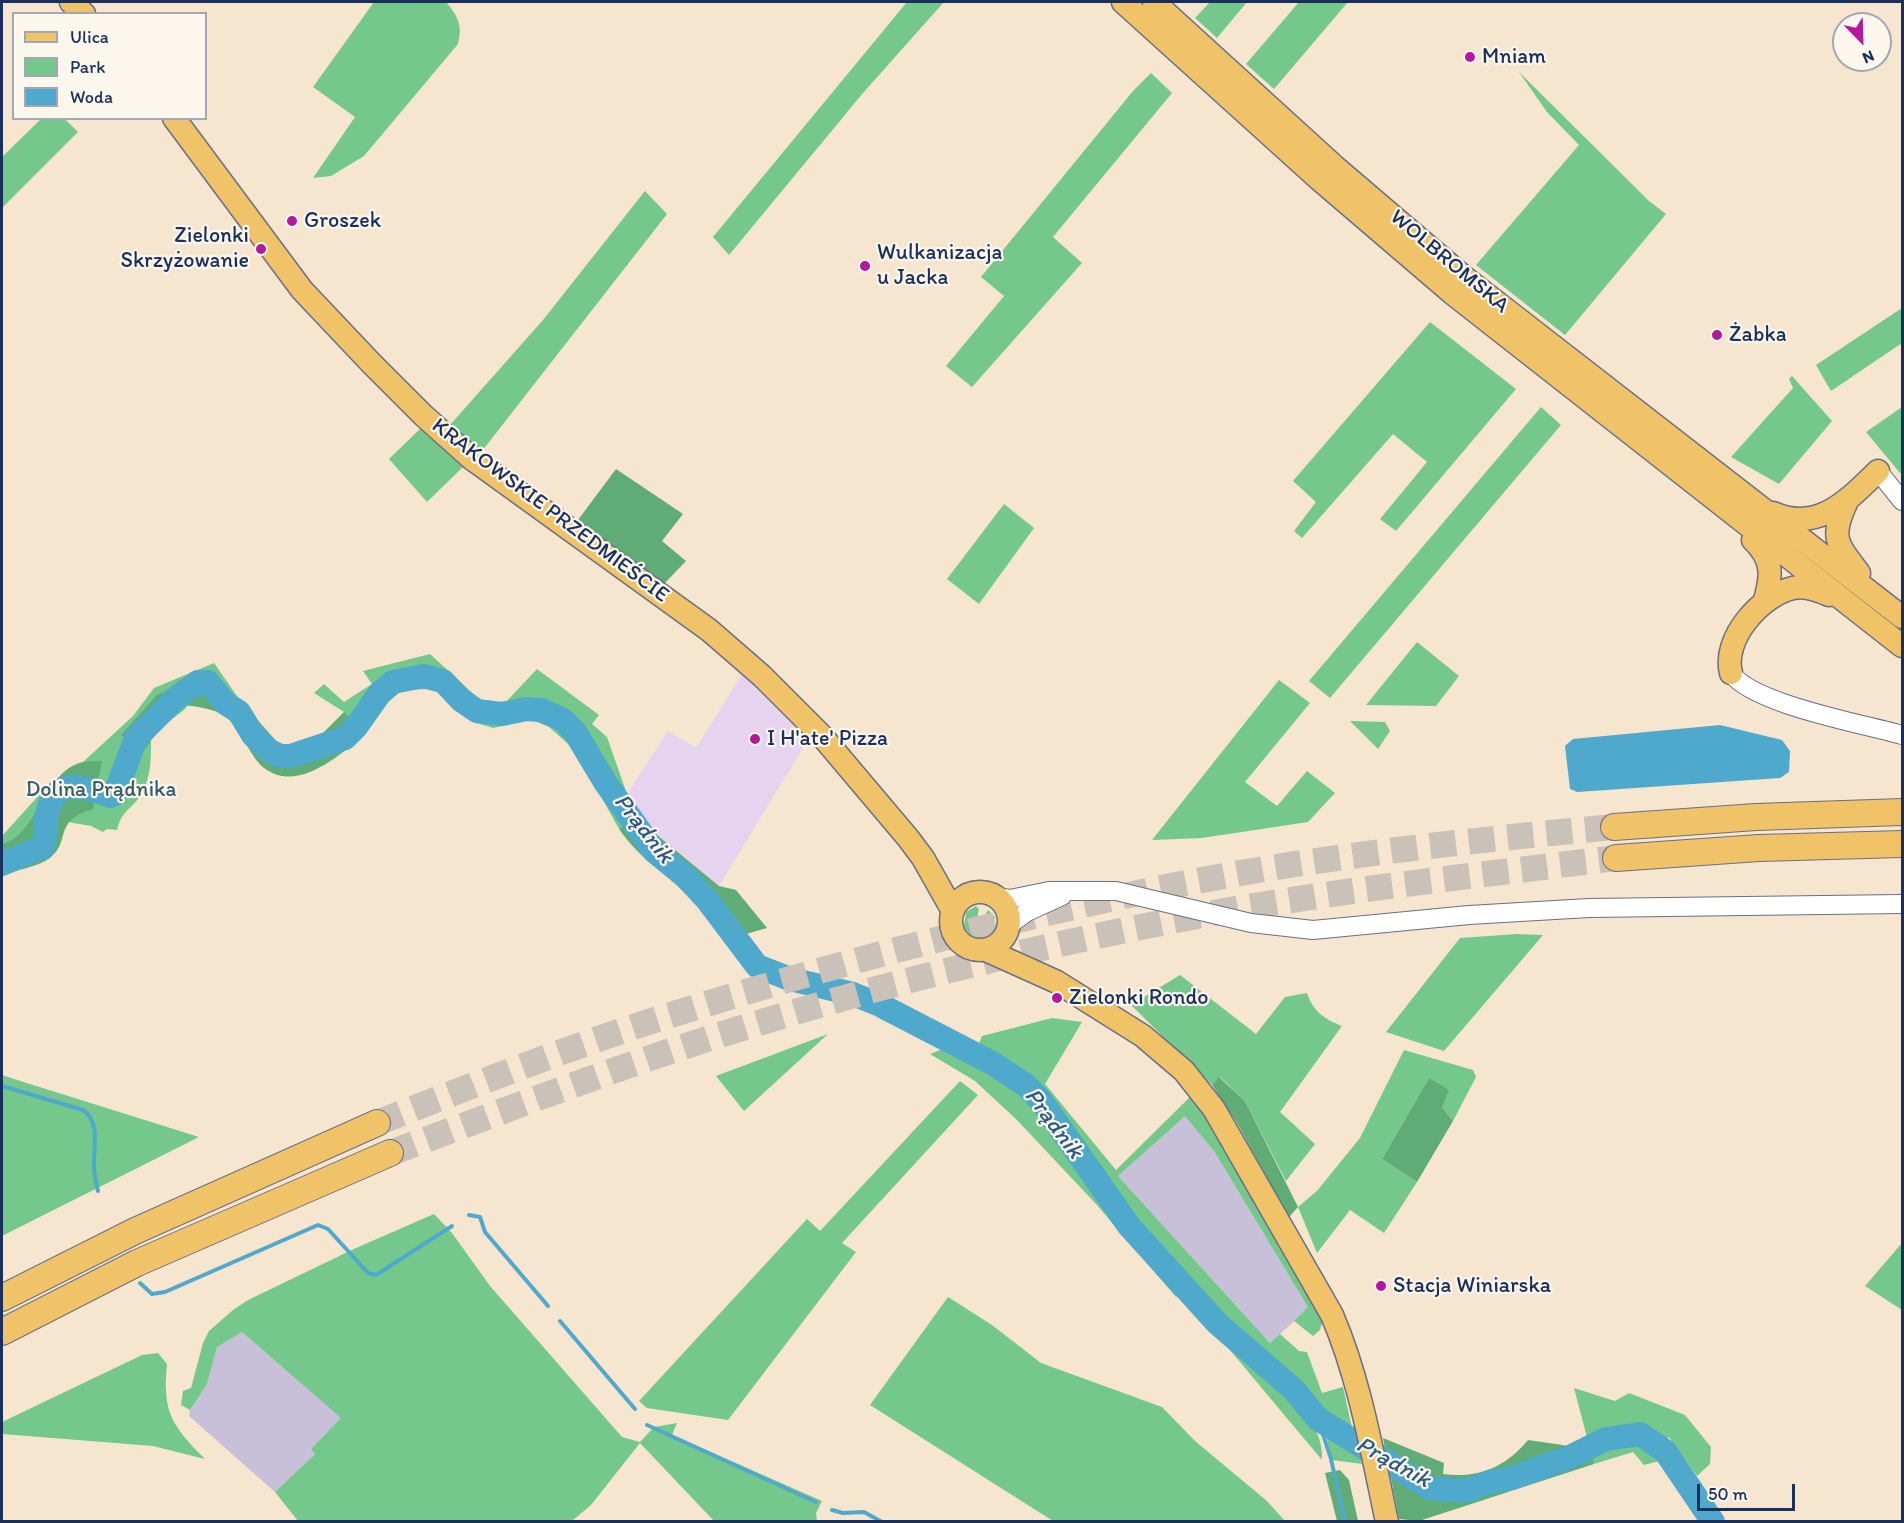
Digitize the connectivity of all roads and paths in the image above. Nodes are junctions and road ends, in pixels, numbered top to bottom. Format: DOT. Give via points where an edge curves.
graph roads {
  1 [pos="1123,2"];
  2 [pos="1154,2"];
  3 [pos="175,120"];
  4 [pos="1878,471"];
  5 [pos="1847,501"];
  6 [pos="1902,501"];
  7 [pos="1719,504"];
  8 [pos="1758,506"];
  9 [pos="1878,597"];
  10 [pos="1842,599"];
  11 [pos="1764,603"];
  12 [pos="1902,617"];
  13 [pos="1902,646"];
  14 [pos="1731,673"];
  15 [pos="1902,735"];
  16 [pos="1902,812"];
  17 [pos="1614,827"];
  18 [pos="1902,844"];
  19 [pos="923,858"];
  20 [pos="1616,858"];
  21 [pos="1075,891"];
  22 [pos="973,894"];
  23 [pos="996,897"];
  24 [pos="1902,904"];
  25 [pos="953,911"];
  26 [pos="1008,928"];
  27 [pos="986,950"];
  28 [pos="1043,973"];
  29 [pos="377,1124"];
  30 [pos="390,1153"];
  31 [pos="2,1298"];
  32 [pos="2,1332"];
  33 [pos="1387,1521"];
  1 -- 7 [label="main road, WOLBROMSKA" via="1443,285"];
  2 -- 8 [label="main road, WOLBROMSKA" via="1334,166 1464,277"];
  3 -- 19 [label="main road, KRAKOWSKIE PRZEDMIEŚCIE" via="302,290 423,415 471,458 736,653 821,735"];
  4 -- 5 [label="main road"];
  4 -- 6 [label="street"];
  5 -- 8 [label="main road" via="1826,515 1796,520"];
  5 -- 9 [label="main road" via="1837,523 1837,540"];
  7 -- 10 [label="main road"];
  7 -- 11 [label="main road" via="1762,548 1768,560 1771,580"];
  8 -- 9 [label="main road, WOLBROMSKA"];
  9 -- 12 [label="main road"];
  10 -- 11 [label="main road" via="1802,587 1790,588"];
  10 -- 13 [label="main road"];
  11 -- 14 [label="main road" via="1741,629 1730,654"];
  14 -- 15 [label="street" via="1743,686 1772,699"];
  16 -- 17 [label="highway"];
  18 -- 20 [label="highway"];
  19 -- 22 [label="main road, KRAKOWSKIE PRZEDMIEŚCIE"];
  19 -- 25 [label="main road, KRAKOWSKIE PRZEDMIEŚCIE"];
  21 -- 23 [label="street" via="1049,891 1010,899"];
  21 -- 24 [label="street" via="1131,893 1251,923 1313,930 1589,908"];
  21 -- 26 [label="street" via="1027,912"];
  22 -- 23 [label="main road"];
  22 -- 25 [label="main road" via="962,899"];
  23 -- 26 [label="main road" via="1006,909"];
  25 -- 27 [label="main road" via="951,926 958,940 971,949"];
  26 -- 27 [label="main road" via="997,945"];
  26 -- 28 [label="main road" via="1013,942"];
  27 -- 28 [label="main road"];
  28 -- 33 [label="main road" via="1143,1036 1184,1071 1214,1109 1332,1315 1352,1372"];
  29 -- 31 [label="highway" via="144,1226"];
  30 -- 32 [label="highway" via="137,1263"];
}
